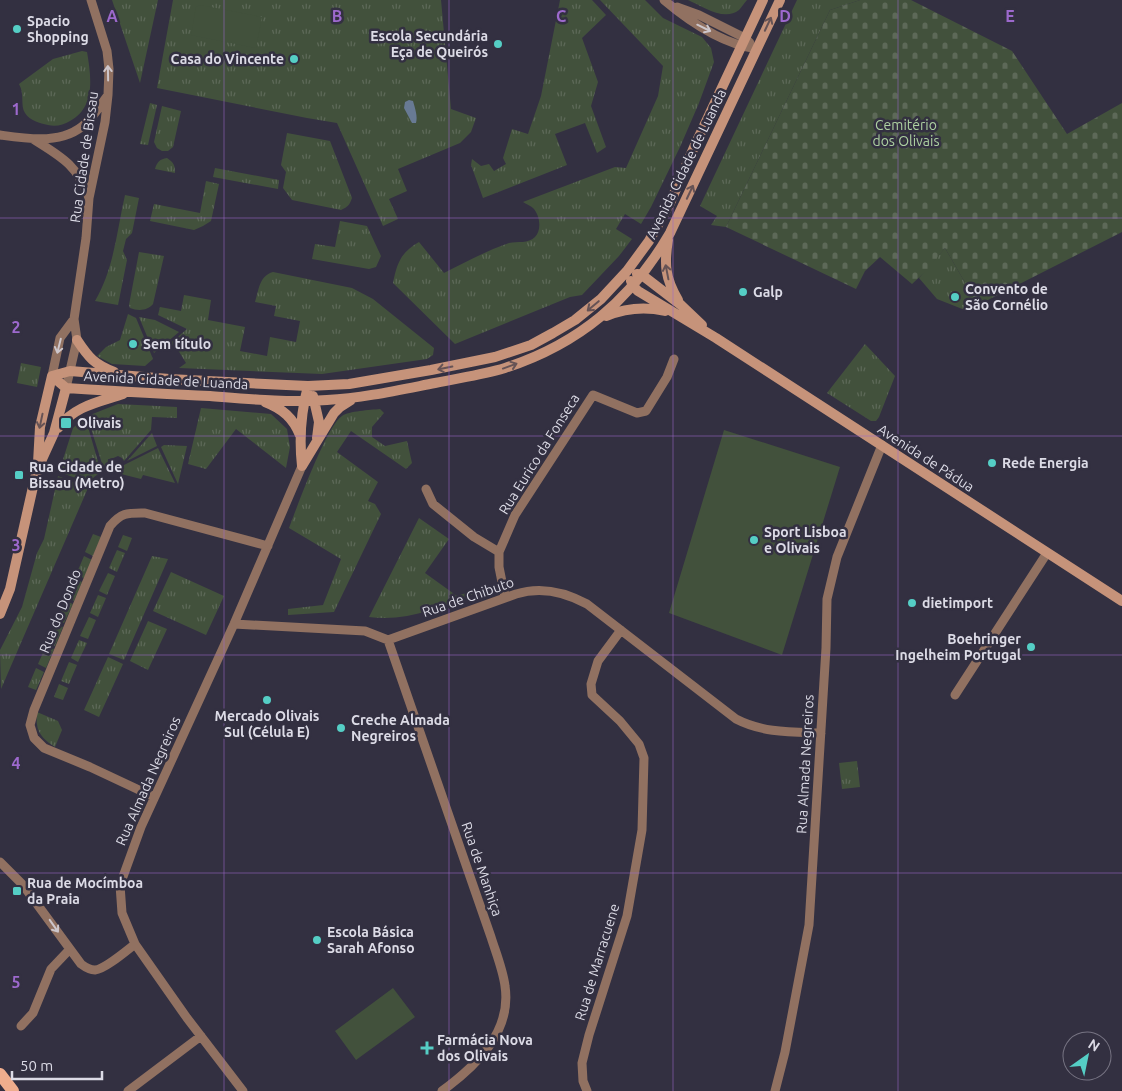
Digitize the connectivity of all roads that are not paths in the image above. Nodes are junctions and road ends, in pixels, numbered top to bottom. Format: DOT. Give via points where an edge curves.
graph roads {
  1 [pos="90,0"];
  2 [pos="763,0"];
  3 [pos="780,0"];
  4 [pos="667,2"];
  5 [pos="743,42"];
  6 [pos="757,49"];
  7 [pos="108,95"];
  8 [pos="0,135"];
  9 [pos="33,139"];
  10 [pos="89,198"];
  11 [pos="668,236"];
  12 [pos="627,271"];
  13 [pos="642,275"];
  14 [pos="633,286"];
  15 [pos="681,305"];
  16 [pos="675,314"];
  17 [pos="74,319"];
  18 [pos="598,319"];
  19 [pos="716,338"];
  20 [pos="77,340"];
  21 [pos="674,359"];
  22 [pos="70,371"];
  23 [pos="52,376"];
  24 [pos="124,376"];
  25 [pos="308,386"];
  26 [pos="66,388"];
  27 [pos="131,392"];
  28 [pos="360,397"];
  29 [pos="254,399"];
  30 [pos="304,401"];
  31 [pos="315,401"];
  32 [pos="54,433"];
  33 [pos="300,435"];
  34 [pos="316,445"];
  35 [pos="882,445"];
  36 [pos="302,466"];
  37 [pos="38,468"];
  38 [pos="426,488"];
  39 [pos="268,546"];
  40 [pos="499,552"];
  41 [pos="1047,553"];
  42 [pos="505,597"];
  43 [pos="1122,601"];
  44 [pos="0,614"];
  45 [pos="234,624"];
  46 [pos="621,630"];
  47 [pos="388,640"];
  48 [pos="955,695"];
  49 [pos="821,733"];
  50 [pos="154,797"];
  51 [pos="0,862"];
  52 [pos="135,944"];
  53 [pos="70,949"];
  54 [pos="22,1026"];
  55 [pos="201,1036"];
  56 [pos="0,1074"];
  57 [pos="13,1091"];
  58 [pos="128,1091"];
  59 [pos="242,1091"];
  60 [pos="442,1091"];
  61 [pos="587,1091"];
  62 [pos="775,1091"];
  7 -- 1 [label="street, Rua Cidade de Bissau, one-way" via="107,51"];
  2 -- 5 [label="main road, Avenida Cidade de Luanda"];
  6 -- 3 [label="main road, Avenida Cidade de Luanda, one-way"];
  4 -- 5 [label="street" via="699,15"];
  5 -- 6 [label="street"];
  5 -- 12 [label="main road, Avenida Cidade de Luanda" via="663,217"];
  11 -- 6 [label="main road, Avenida Cidade de Luanda, one-way"];
  7 -- 9 [label="street" via="87,123 75,132"];
  7 -- 10 [label="street, Rua Cidade de Bissau"];
  8 -- 9 [label="street"];
  9 -- 10 [label="street" via="76,171"];
  10 -- 17 [label="street, Rua Cidade de Bissau"];
  11 -- 13 [label="main road, Avenida Cidade de Luanda"];
  15 -- 11 [label="main road, one-way" via="665,271"];
  12 -- 13 [label="main road, Avenida de Pádua"];
  12 -- 14 [label="main road"];
  12 -- 25 [label="main road, Avenida Cidade de Luanda, one-way" via="601,299 575,320 514,351 380,380"];
  13 -- 14 [label="main road, Avenida Cidade de Luanda"];
  13 -- 15 [label="main road, Avenida de Pádua"];
  14 -- 16 [label="main road, Avenida de Pádua"];
  14 -- 18 [label="main road, Avenida Cidade de Luanda"];
  15 -- 19 [label="main road, Avenida de Pádua"];
  16 -- 18 [label="main road" via="652,308 629,308"];
  16 -- 19 [label="main road, Avenida de Pádua"];
  17 -- 20 [label="street, Rua Cidade de Bissau"];
  17 -- 23 [label="street, Rua Cidade de Bissau, one-way" via="60,338"];
  28 -- 18 [label="main road, Avenida Cidade de Luanda, one-way" via="503,368 554,348"];
  19 -- 35 [label="main road, Avenida de Pádua"];
  20 -- 22 [label="street, Rua Cidade de Bissau"];
  20 -- 24 [label="main road" via="88,358"];
  21 -- 40 [label="street, Rua Eurico da Fonseca" via="646,412 637,413 593,395 515,515"];
  22 -- 23 [label="main road, Avenida Cidade de Luanda"];
  22 -- 24 [label="main road, Avenida Cidade de Luanda"];
  22 -- 26 [label="street, Rua Cidade de Bissau"];
  23 -- 26 [label="main road, Avenida Cidade de Luanda"];
  23 -- 37 [label="main road, Rua Cidade de Bissau, one-way" via="40,427"];
  24 -- 25 [label="main road, Avenida Cidade de Luanda"];
  25 -- 30 [label="main road"];
  25 -- 31 [label="main road"];
  26 -- 27 [label="main road, Avenida Cidade de Luanda"];
  26 -- 32 [label="main road, Rua Cidade de Bissau"];
  27 -- 29 [label="main road, Avenida Cidade de Luanda"];
  27 -- 32 [label="main road" via="70,414"];
  28 -- 31 [label="main road, Avenida Cidade de Luanda"];
  28 -- 34 [label="main road" via="340,406"];
  29 -- 30 [label="main road, Avenida Cidade de Luanda"];
  29 -- 33 [label="main road" via="284,412 296,424"];
  30 -- 31 [label="main road, Avenida Cidade de Luanda"];
  30 -- 33 [label="main road"];
  31 -- 34 [label="main road" via="319,422"];
  32 -- 37 [label="main road, Rua Cidade de Bissau"];
  33 -- 36 [label="main road"];
  34 -- 36 [label="main road"];
  35 -- 41 [label="main road, Avenida de Pádua"];
  35 -- 49 [label="street, Rua Almada Negreiros" via="837,557 827,599"];
  36 -- 39 [label="street, Rua Almada Negreiros"];
  37 -- 44 [label="main road, Rua Cidade de Bissau" via="10,589"];
  38 -- 40 [label="street" via="433,504 474,537"];
  39 -- 45 [label="street, Rua Almada Negreiros"];
  39 -- 50 [label="street, Rua do Dondo" via="145,513 128,513 118,517 110,526 30,725 34,738 44,748"];
  40 -- 42 [label="street, Rua Eurico da Fonseca"];
  41 -- 43 [label="main road, Avenida de Pádua"];
  41 -- 48 [label="street"];
  42 -- 46 [label="street, Rua de Chibuto" via="532,591 561,593 587,604"];
  42 -- 47 [label="street, Rua de Chibuto"];
  45 -- 47 [label="street" via="365,631"];
  45 -- 50 [label="street, Rua Almada Negreiros"];
  46 -- 49 [label="street, Rua de Chibuto" via="726,712 748,725 772,731"];
  46 -- 61 [label="street, Rua de Marracuene" via="598,661 591,684 592,695 639,744 644,758 642,830 627,916 582,1063"];
  47 -- 60 [label="street, Rua de Manhiça" via="505,985 504,1012 492,1043 472,1068"];
  49 -- 62 [label="street, Rua Almada Negreiros" via="809,925"];
  50 -- 52 [label="street, Rua Almada Negreiros" via="120,885 122,913"];
  51 -- 53 [label="street, one-way" via="23,885"];
  52 -- 53 [label="street" via="94,970 81,964"];
  52 -- 55 [label="street, Rua Almada Negreiros"];
  53 -- 54 [label="street" via="52,969 33,1013"];
  55 -- 58 [label="street"];
  55 -- 59 [label="street, Rua Almada Negreiros"];
  56 -- 57 [label="main road"];
}
